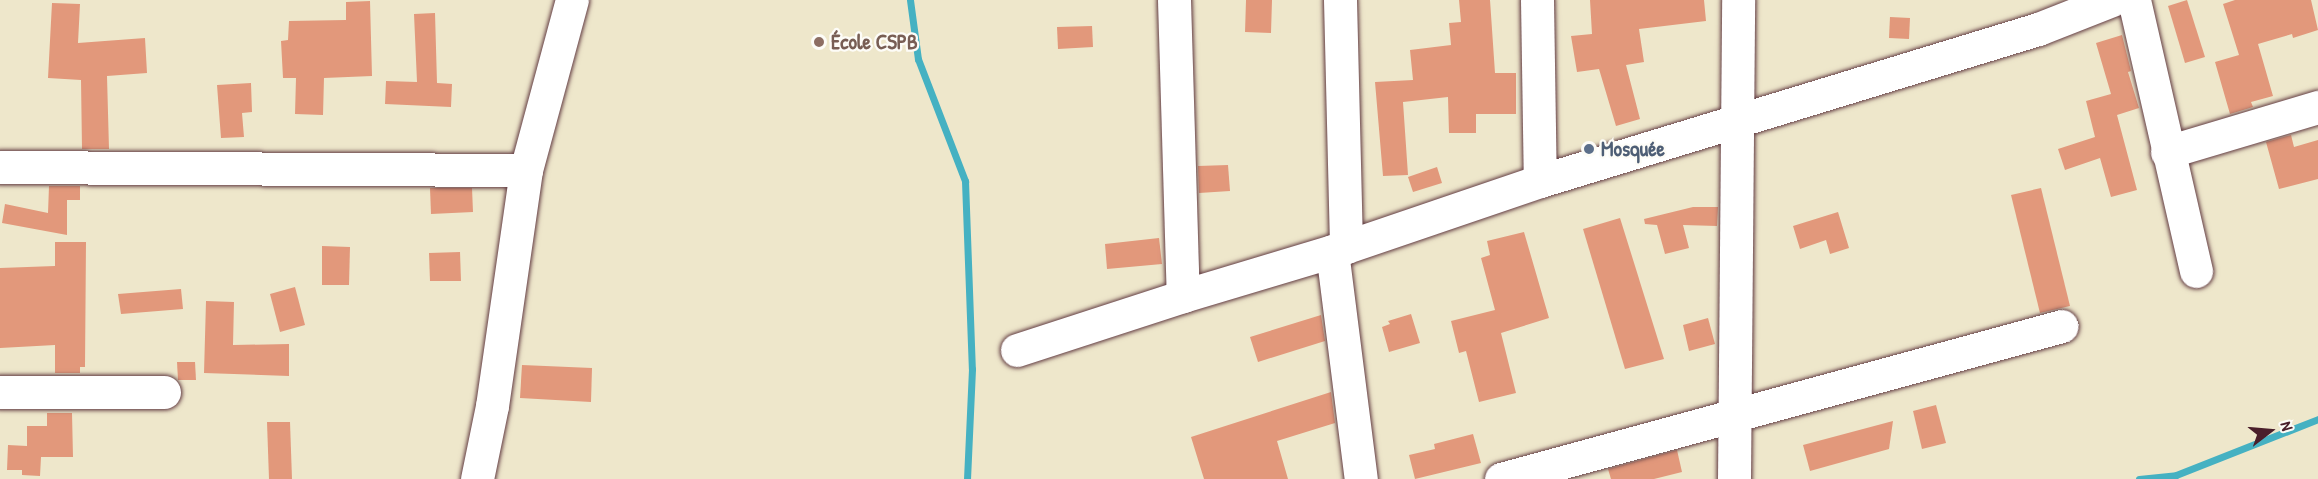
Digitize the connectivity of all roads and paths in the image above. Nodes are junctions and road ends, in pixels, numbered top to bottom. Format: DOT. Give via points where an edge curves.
graph roads {
  1 [pos="572,0"];
  2 [pos="1174,0"];
  3 [pos="1340,0"];
  4 [pos="1537,0"];
  5 [pos="1738,0"];
  6 [pos="2112,0"];
  7 [pos="2134,0"];
  8 [pos="2037,14"];
  9 [pos="2318,107"];
  10 [pos="1737,122"];
  11 [pos="2167,152"];
  12 [pos="0,167"];
  13 [pos="526,170"];
  14 [pos="1540,181"];
  15 [pos="1339,249"];
  16 [pos="2196,272"];
  17 [pos="1183,296"];
  18 [pos="2062,326"];
  19 [pos="1017,350"];
  20 [pos="0,392"];
  21 [pos="164,392"];
  22 [pos="1734,414"];
  23 [pos="477,479"];
  24 [pos="1360,479"];
  25 [pos="1501,479"];
  26 [pos="1734,479"];
  1 -- 13 [label="street"];
  2 -- 17 [label="street"];
  3 -- 15 [label="street"];
  4 -- 14 [label="street"];
  5 -- 10 [label="street"];
  6 -- 8 [label="street"];
  7 -- 11 [label="street"];
  8 -- 10 [label="street"];
  9 -- 11 [label="street"];
  10 -- 14 [label="street"];
  10 -- 22 [label="street"];
  11 -- 16 [label="street"];
  12 -- 13 [label="street"];
  13 -- 23 [label="street" via="492,406"];
  14 -- 15 [label="street"];
  15 -- 17 [label="street"];
  15 -- 24 [label="street"];
  17 -- 19 [label="street"];
  18 -- 22 [label="street"];
  20 -- 21 [label="street"];
  22 -- 25 [label="street"];
  22 -- 26 [label="street"];
}
